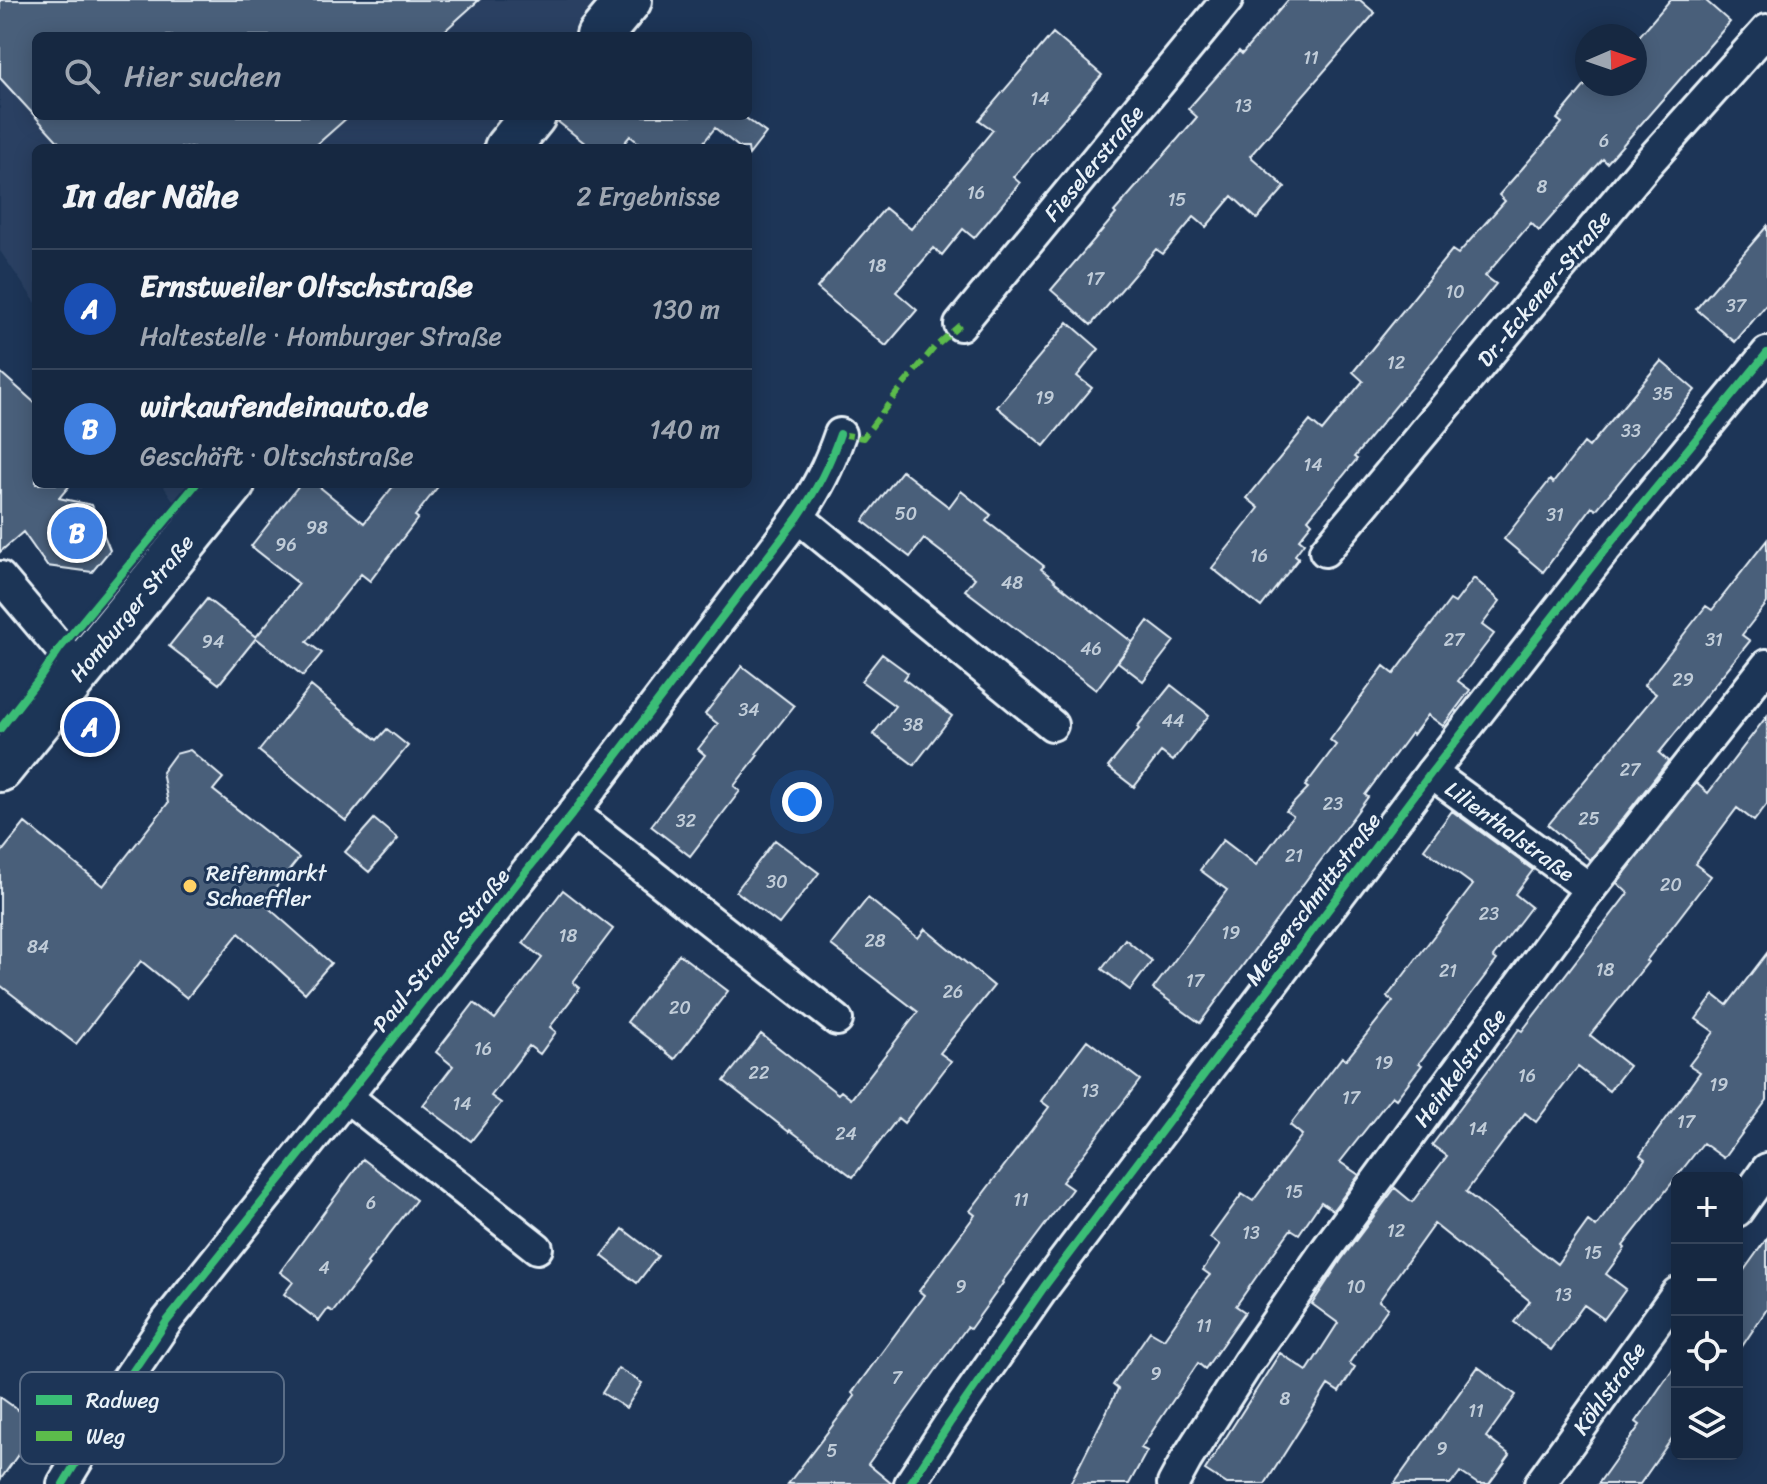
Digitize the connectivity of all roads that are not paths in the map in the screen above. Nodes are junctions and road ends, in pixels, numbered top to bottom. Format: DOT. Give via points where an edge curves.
graph roads {
  1 [pos="629,0"];
  2 [pos="1227,0"];
  3 [pos="1767,30"];
  4 [pos="602,32"];
  5 [pos="530,120"];
  6 [pos="510,144"];
  7 [pos="960,325"];
  8 [pos="1767,353"];
  9 [pos="840,434"];
  10 [pos="229,488"];
  11 [pos="798,517"];
  12 [pos="1325,551"];
  13 [pos="0,577"];
  14 [pos="1767,665"];
  15 [pos="83,666"];
  16 [pos="1052,725"];
  17 [pos="0,769"];
  18 [pos="1431,773"];
  19 [pos="573,813"];
  20 [pos="1590,889"];
  21 [pos="837,1020"];
  22 [pos="347,1097"];
  23 [pos="1767,1169"];
  24 [pos="1743,1203"];
  25 [pos="537,1248"];
  26 [pos="1671,1301"];
  27 [pos="132,1372"];
  28 [pos="75,1464"];
  29 [pos="63,1484"];
  30 [pos="910,1484"];
  31 [pos="1173,1484"];
  32 [pos="1540,1484"];
  1 -- 4 [label="main road"];
  2 -- 7 [label="street, Fieselerstraße"];
  3 -- 12 [label="street, Dr.-Eckener-Straße" via="1647,164"];
  5 -- 6 [label="main road"];
  8 -- 18 [label="street, Messerschmittstraße"];
  9 -- 11 [label="street, Paul-Strauß-Straße" via="821,482"];
  10 -- 15 [label="main road, Homburger Straße"];
  11 -- 16 [label="street"];
  11 -- 19 [label="street, Paul-Strauß-Straße"];
  13 -- 15 [label="street" via="60,648"];
  14 -- 20 [label="street, Heinkelstraße"];
  15 -- 17 [label="main road, Homburger Straße"];
  18 -- 20 [label="street, Lilienthalstraße"];
  18 -- 30 [label="street, Messerschmittstraße" via="1044,1287"];
  19 -- 21 [label="street"];
  19 -- 22 [label="street, Paul-Strauß-Straße"];
  20 -- 31 [label="street, Heinkelstraße" via="1326,1250"];
  22 -- 25 [label="street"];
  22 -- 27 [label="street, Paul-Strauß-Straße" via="232,1237"];
  23 -- 24 [label="street"];
  26 -- 32 [label="street, Köhlstraße"];
  28 -- 29 [label="street, Paul-Strauß-Straße"];
}
